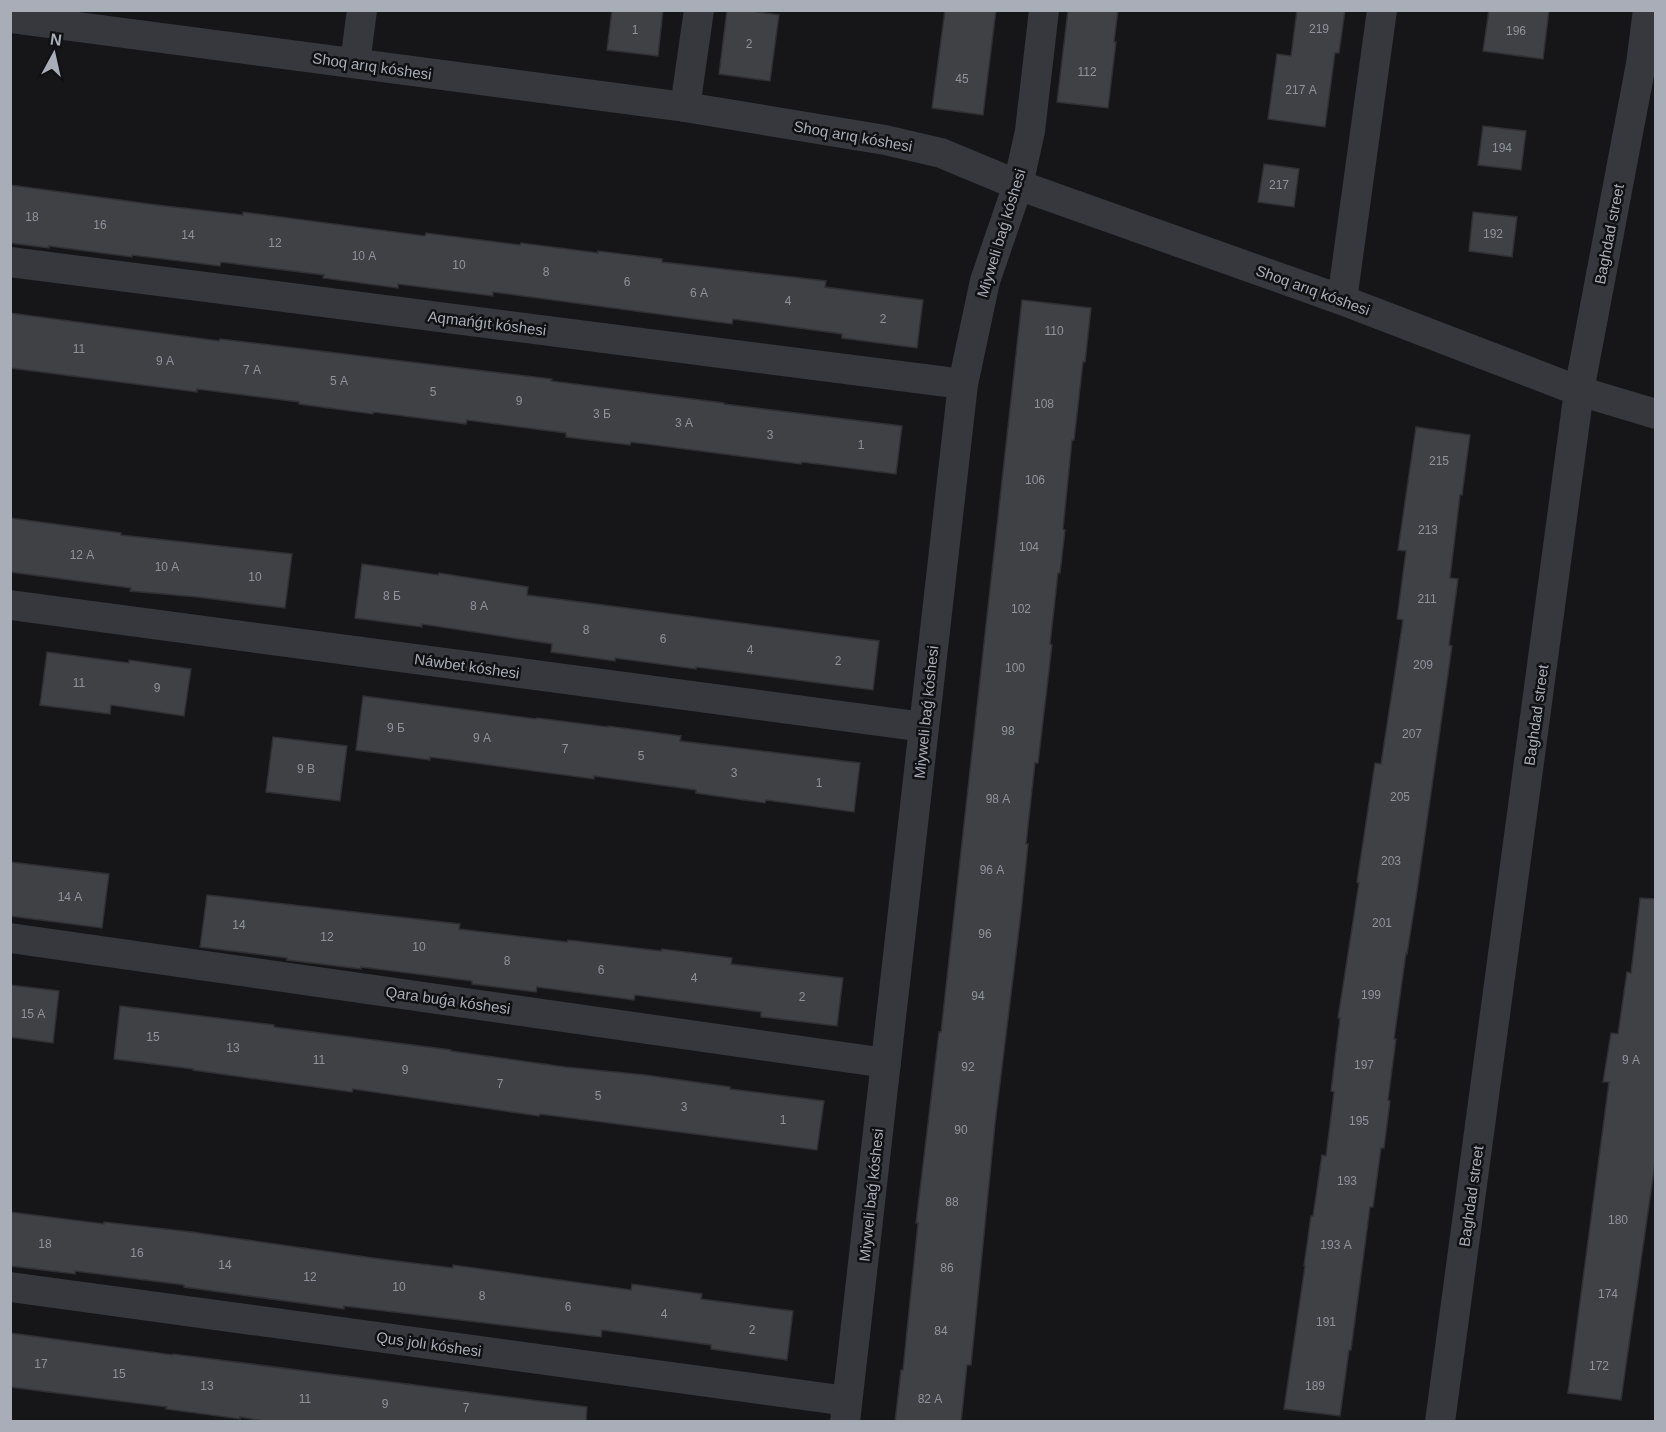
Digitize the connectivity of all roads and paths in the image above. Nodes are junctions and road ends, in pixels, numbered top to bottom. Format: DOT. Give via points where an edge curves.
graph roads {
  1 [pos="362,10"];
  2 [pos="699,10"];
  3 [pos="1044,10"];
  4 [pos="1382,10"];
  5 [pos="1648,10"];
  6 [pos="17,16"];
  7 [pos="355,63"];
  8 [pos="1648,65"];
  9 [pos="686,107"];
  10 [pos="1018,185"];
  11 [pos="10,262"];
  12 [pos="1342,300"];
  13 [pos="963,384"];
  14 [pos="1579,391"];
  15 [pos="1656,414"];
  16 [pos="10,605"];
  17 [pos="924,727"];
  18 [pos="10,938"];
  19 [pos="886,1063"];
  20 [pos="10,1287"];
  21 [pos="846,1411"];
  22 [pos="1440,1422"];
  1 -- 7 [label="street"];
  2 -- 9 [label="street"];
  3 -- 10 [label="street, Miyweli baǵ kóshesi"];
  4 -- 12 [label="street"];
  5 -- 8 [label="street, Baghdad street"];
  6 -- 7 [label="street, Shoq arıq kóshesi"];
  7 -- 9 [label="street, Shoq arıq kóshesi"];
  8 -- 14 [label="street, Baghdad street"];
  9 -- 10 [label="street, Shoq arıq kóshesi" via="885,140 940,153"];
  10 -- 12 [label="street, Shoq arıq kóshesi"];
  10 -- 13 [label="street, Miyweli baǵ kóshesi" via="985,281"];
  11 -- 13 [label="street, Aqmańǵıt kóshesi"];
  12 -- 14 [label="street, Shoq arıq kóshesi"];
  13 -- 17 [label="street, Miyweli baǵ kóshesi"];
  14 -- 15 [label="street, Shoq arıq kóshesi"];
  14 -- 22 [label="street, Baghdad street"];
  16 -- 17 [label="street, Náwbet kóshesi"];
  17 -- 19 [label="street, Miyweli baǵ kóshesi"];
  18 -- 19 [label="street, Qara buǵa kóshesi"];
  19 -- 21 [label="street, Miyweli baǵ kóshesi"];
  20 -- 21 [label="street, Qus jolı kóshesi"];
}
